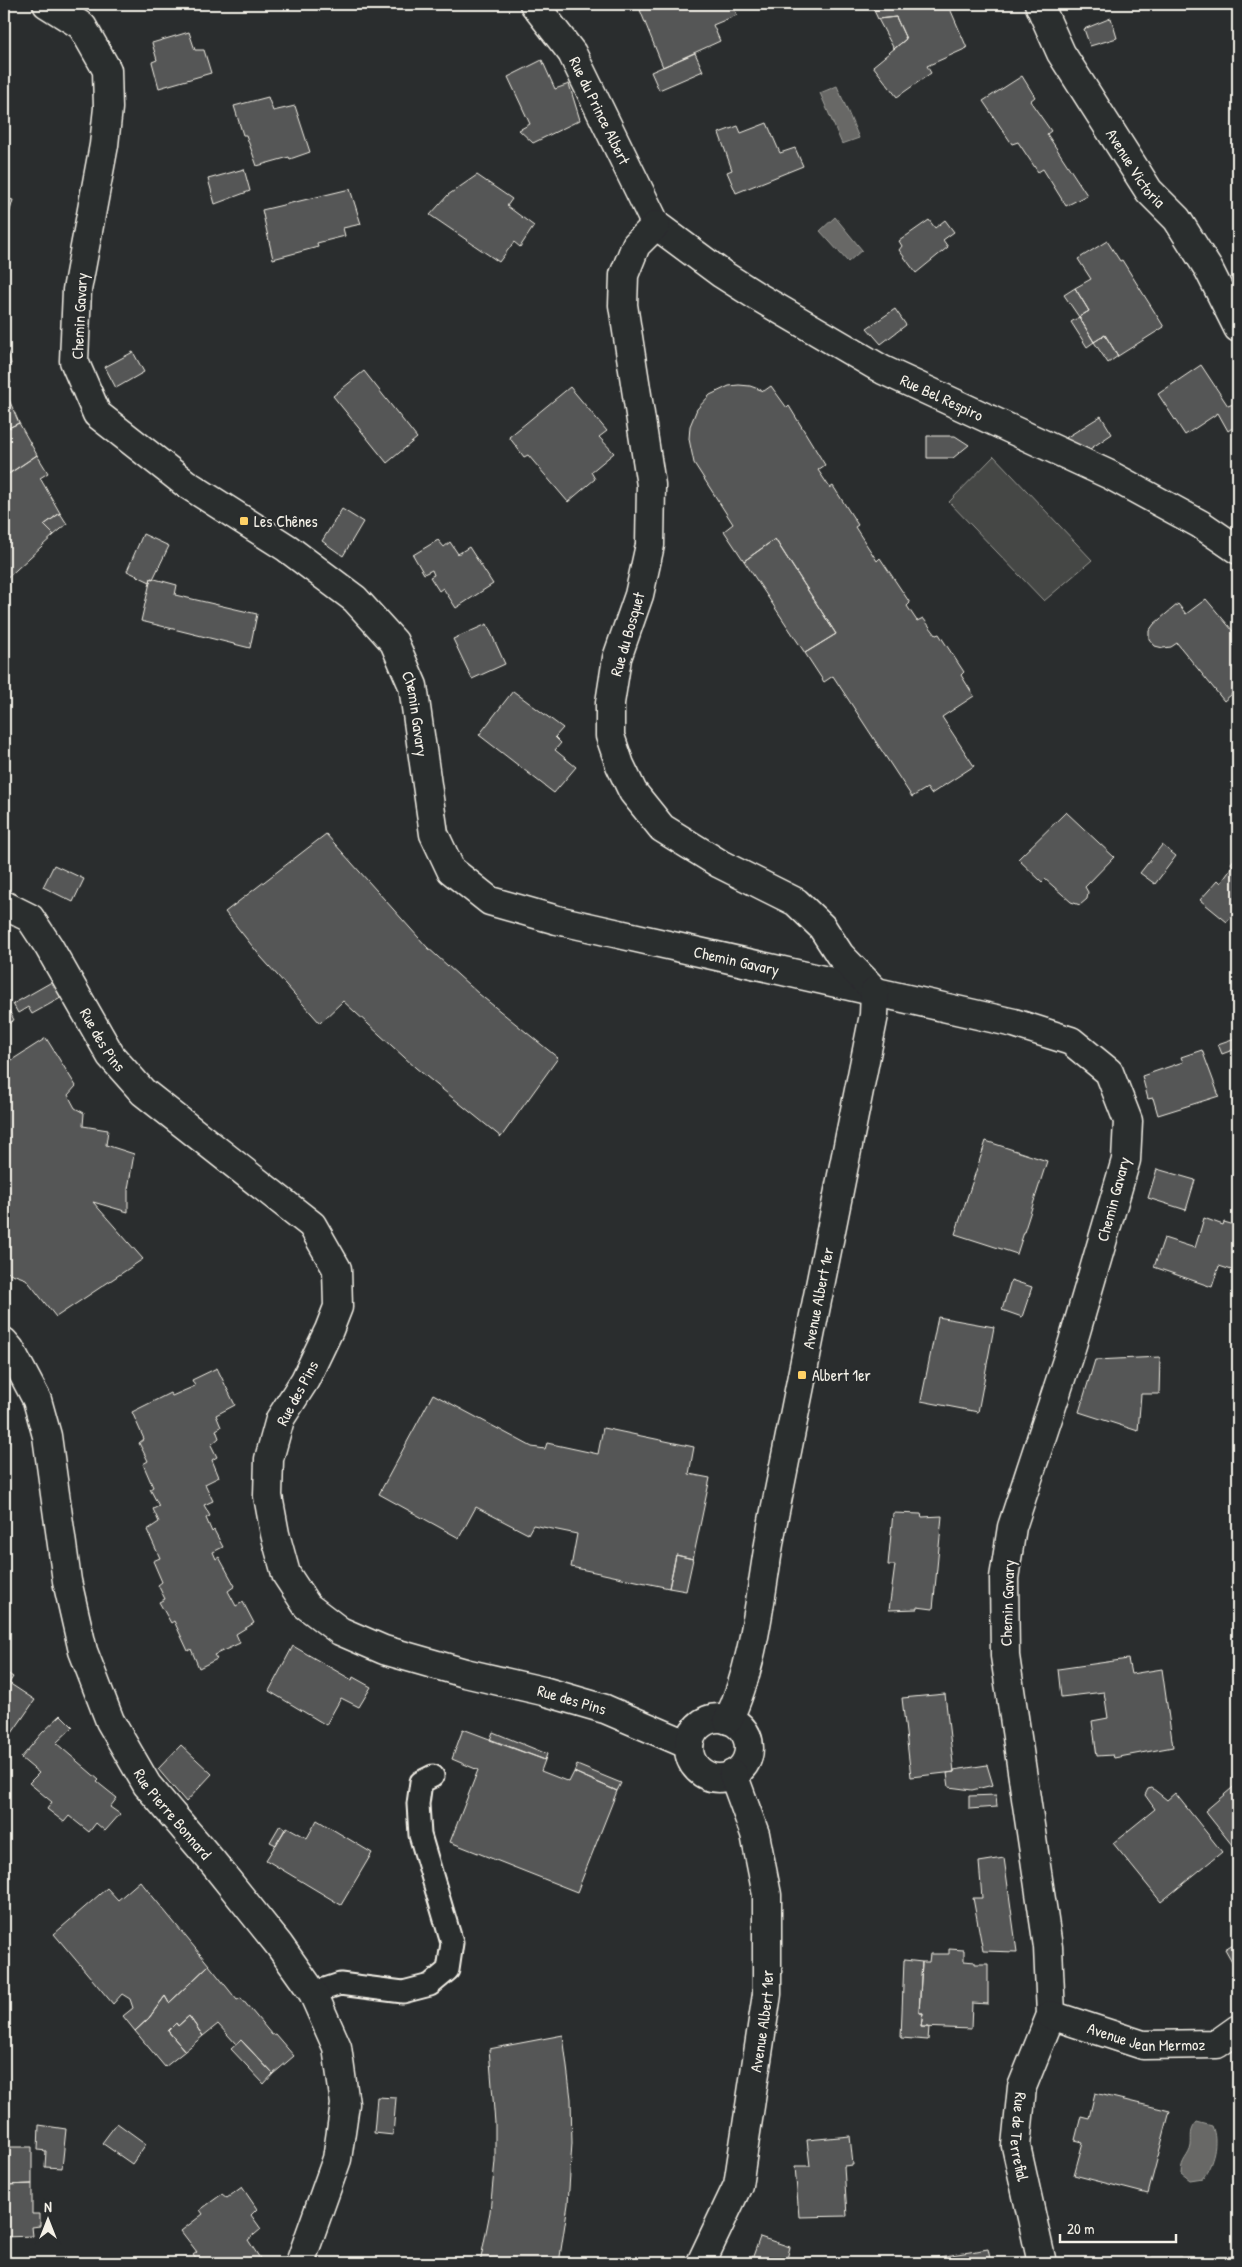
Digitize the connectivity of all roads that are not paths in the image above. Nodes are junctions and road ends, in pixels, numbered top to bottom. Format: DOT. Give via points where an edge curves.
graph roads {
  1 [pos="47,4"];
  2 [pos="534,4"];
  3 [pos="1039,4"];
  4 [pos="656,225"];
  5 [pos="1238,328"];
  6 [pos="1238,550"];
  7 [pos="4,905"];
  8 [pos="875,991"];
  9 [pos="4,1342"];
  10 [pos="728,1720"];
  11 [pos="689,1745"];
  12 [pos="733,1774"];
  13 [pos="433,1776"];
  14 [pos="313,1993"];
  15 [pos="1051,2014"];
  16 [pos="1238,2028"];
  17 [pos="300,2263"];
  18 [pos="702,2263"];
  19 [pos="1042,2263"];
  1 -- 8 [label="street, Chemin Gavary" via="82,26 107,70 106,127 77,290 74,361 97,414 185,483 287,548 355,599 394,642 413,686 434,834 451,870 490,901 557,920"];
  2 -- 4 [label="street, Rue du Prince Albert" via="572,53"];
  3 -- 5 [label="street, Avenue Victoria" via="1061,53 1149,191 1177,219"];
  4 -- 6 [label="street, Rue Bel Respiro" via="747,290 883,370 1110,475 1200,524"];
  4 -- 8 [label="street, Rue du Bosquet" via="636,245 624,275 623,305 651,485 650,545 639,595 617,658 610,703 610,736 633,792 662,828 720,864 796,902 822,926 840,955"];
  7 -- 11 [label="street, Rue des Pins" via="30,918 111,1056 143,1092 312,1225 337,1269 338,1307 305,1380 280,1419 269,1459 268,1496 275,1534 286,1574 307,1606 340,1630 384,1650 605,1709"];
  8 -- 10 [label="street, Avenue Albert 1er" via="874,1015 771,1527 748,1662 740,1696"];
  8 -- 15 [label="street, Chemin Gavary" via="1014,1023 1071,1041 1109,1072 1128,1121 1126,1160 1072,1345 1012,1527 1004,1578 1005,1656 1048,1947"];
  9 -- 14 [label="street, Rue Pierre Bonnard" via="37,1400 45,1427 66,1581 83,1650 110,1721 147,1785 217,1868"];
  10 -- 11 [label="street" via="709,1720 700,1724"];
  10 -- 12 [label="street" via="744,1732 749,1751 741,1769"];
  11 -- 12 [label="street" via="691,1760 704,1774 713,1778"];
  12 -- 18 [label="street, Avenue Albert 1er" via="755,1834 766,1895 767,1994 738,2185"];
  13 -- 14 [label="lane" via="421,1782 418,1804 420,1835 452,1943 448,1970 430,1986 403,1992 340,1984"];
  14 -- 17 [label="street, Rue Pierre Bonnard" via="337,2047 345,2104 337,2159"];
  15 -- 16 [label="street, Avenue Jean Mermoz" via="1143,2046 1217,2044"];
  15 -- 19 [label="street, Rue de Terrefial" via="1022,2087 1016,2146"];
}
